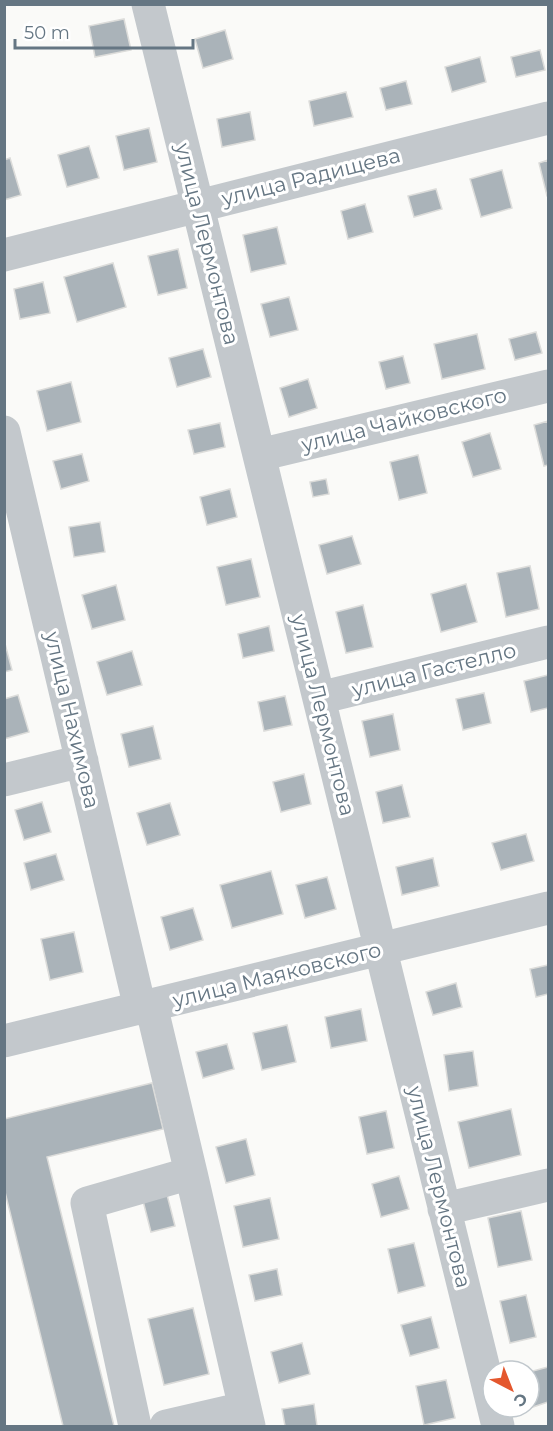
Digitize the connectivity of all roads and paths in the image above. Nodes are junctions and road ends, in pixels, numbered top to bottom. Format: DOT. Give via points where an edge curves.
graph roads {
  1 [pos="148,4"];
  2 [pos="549,118"];
  3 [pos="197,206"];
  4 [pos="4,255"];
  5 [pos="549,386"];
  6 [pos="4,432"];
  7 [pos="259,455"];
  8 [pos="14,519"];
  9 [pos="549,642"];
  10 [pos="319,698"];
  11 [pos="82,761"];
  12 [pos="4,780"];
  13 [pos="549,908"];
  14 [pos="380,950"];
  15 [pos="146,1007"];
  16 [pos="4,1041"];
  17 [pos="191,1173"];
  18 [pos="549,1185"];
  19 [pos="444,1209"];
  20 [pos="247,1417"];
  21 [pos="135,1426"];
  22 [pos="166,1426"];
  23 [pos="498,1426"];
  1 -- 3 [label="street, улица Лермонтова"];
  2 -- 3 [label="street, улица Радищева"];
  3 -- 4 [label="street, улица Радищева"];
  3 -- 7 [label="street, улица Лермонтова"];
  5 -- 7 [label="street, улица Чайковского"];
  6 -- 8 [label="street, улица Нахимова"];
  7 -- 10 [label="street, улица Лермонтова"];
  8 -- 11 [label="street, улица Нахимова"];
  9 -- 10 [label="street, улица Гастелло"];
  10 -- 14 [label="street, улица Лермонтова"];
  11 -- 12 [label="street"];
  11 -- 15 [label="street, улица Нахимова"];
  13 -- 14 [label="street, улица Маяковского"];
  14 -- 15 [label="street, улица Маяковского"];
  14 -- 19 [label="street, улица Лермонтова"];
  15 -- 16 [label="street, улица Маяковского"];
  15 -- 17 [label="street, улица Нахимова"];
  17 -- 20 [label="street, улица Нахимова"];
  17 -- 21 [label="street" via="87,1203"];
  18 -- 19 [label="street"];
  19 -- 23 [label="street, улица Лермонтова"];
  20 -- 22 [label="street"];
}
